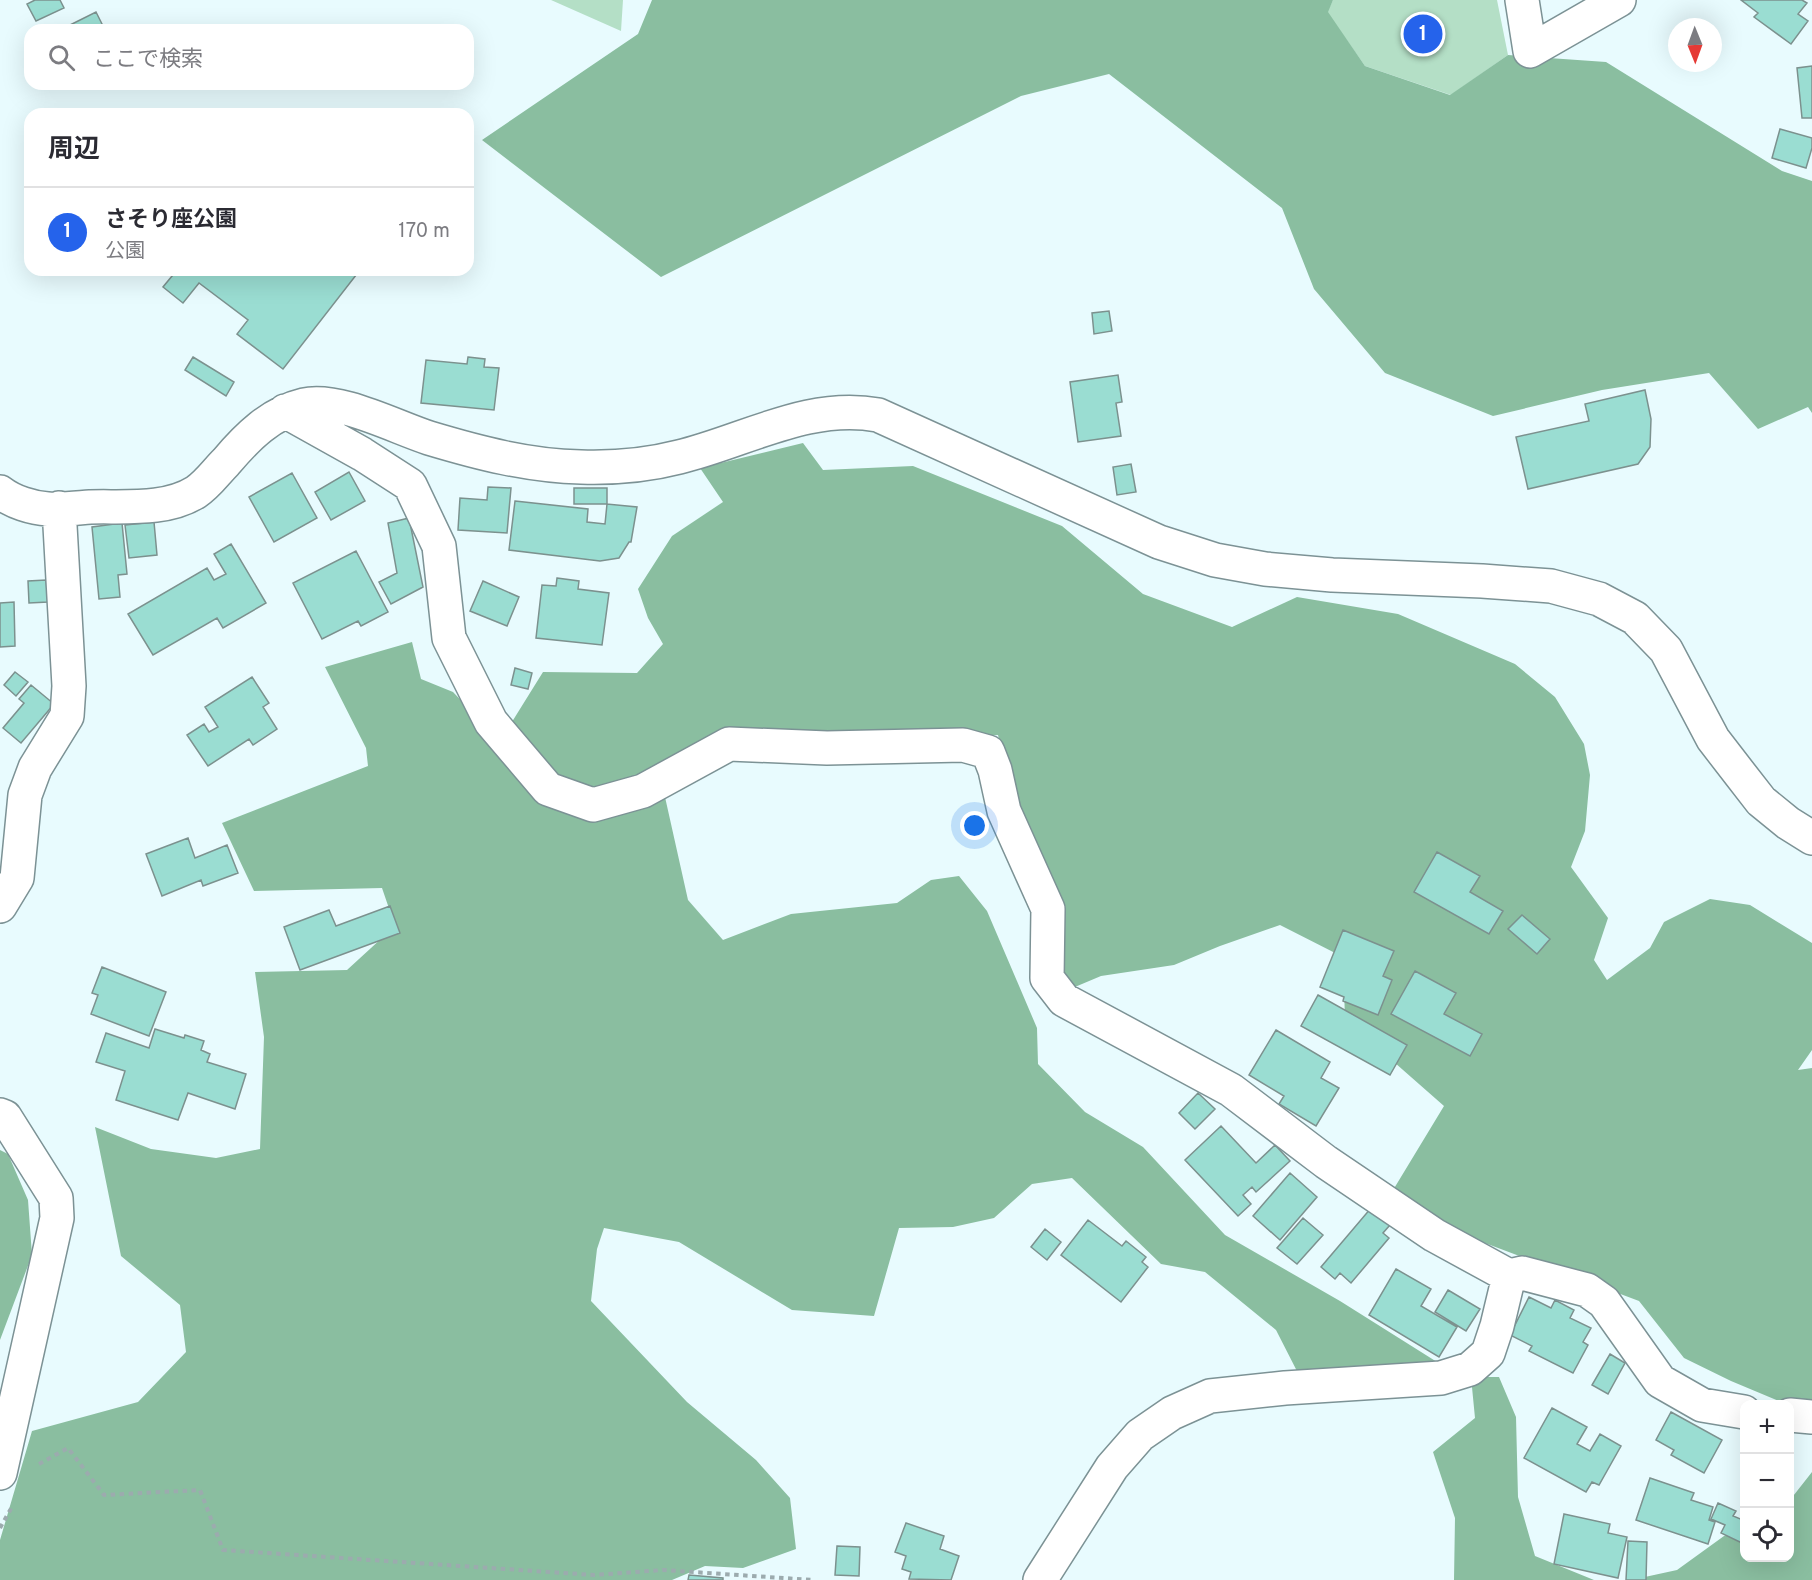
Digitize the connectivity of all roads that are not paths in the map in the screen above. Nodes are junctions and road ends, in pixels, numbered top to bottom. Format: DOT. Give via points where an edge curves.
graph roads {
  1 [pos="1522,0"];
  2 [pos="1619,0"];
  3 [pos="285,411"];
  4 [pos="0,492"];
  5 [pos="59,508"];
  6 [pos="1812,838"];
  7 [pos="0,906"];
  8 [pos="2,1111"];
  9 [pos="1509,1276"];
  10 [pos="1740,1411"];
  11 [pos="1794,1415"];
  12 [pos="1812,1417"];
  13 [pos="9,1485"];
  14 [pos="1040,1580"];
  1 -- 2 [label="street" via="1530,51"];
  3 -- 5 [label="street" via="249,435 208,482 185,498 158,505"];
  3 -- 6 [label="street" via="306,404 336,405 430,438 503,458 582,467 678,458 812,415 860,411 879,414 1159,542 1215,560 1332,575 1551,586 1599,599 1635,618 1666,650 1713,739 1740,774 1761,801"];
  3 -- 9 [label="street" via="410,485 439,546 449,638 491,722 548,789 593,805 643,791 729,744 827,748 963,745 988,752 1004,811 1048,909 1047,978 1064,1000 1231,1090 1395,1209"];
  4 -- 5 [label="street" via="24,505"];
  5 -- 7 [label="street" via="69,686 67,716 25,795 17,878"];
  8 -- 13 [label="street" via="56,1198 57,1218"];
  9 -- 10 [label="street" via="1522,1274 1587,1290 1604,1302 1660,1381 1702,1405"];
  9 -- 14 [label="street" via="1488,1353 1470,1369 1441,1378 1210,1396 1172,1413 1140,1435 1112,1467"];
  11 -- 12 [label="street"];
}
